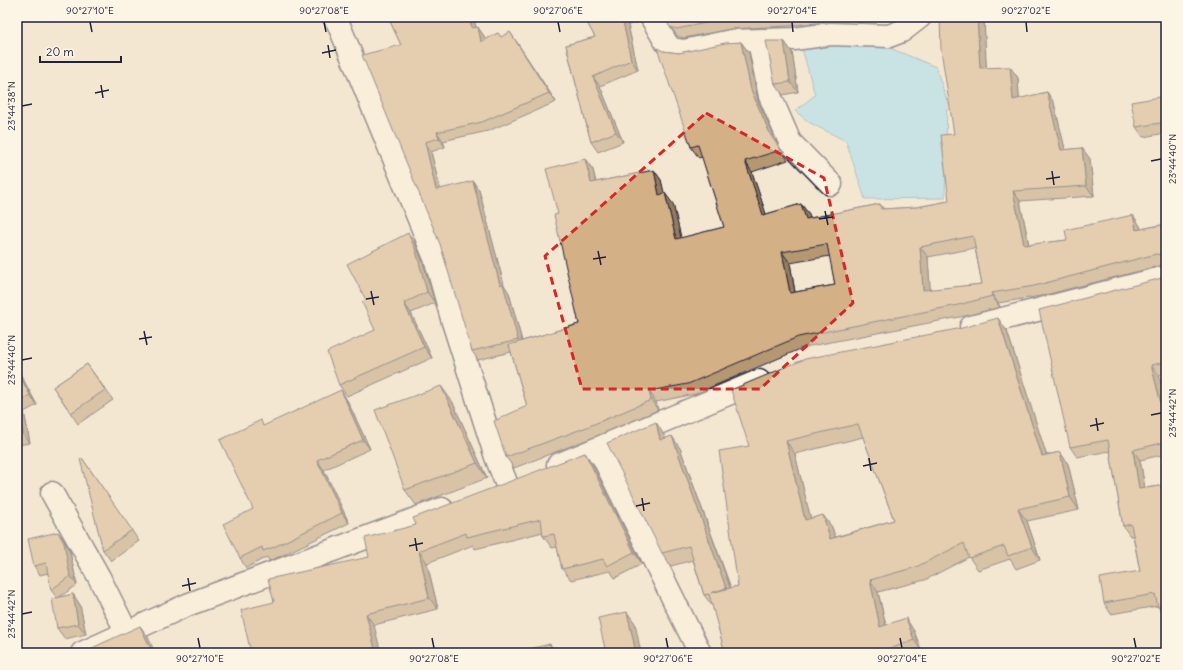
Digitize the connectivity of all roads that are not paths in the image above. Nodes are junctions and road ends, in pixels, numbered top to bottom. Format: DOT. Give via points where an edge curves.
graph roads {
  1 [pos="334,17"];
  2 [pos="651,17"];
  3 [pos="920,17"];
  4 [pos="759,41"];
  5 [pos="830,184"];
  6 [pos="1166,277"];
  7 [pos="953,331"];
  8 [pos="781,372"];
  9 [pos="599,449"];
  10 [pos="507,484"];
  11 [pos="52,493"];
  12 [pos="485,493"];
  13 [pos="463,501"];
  14 [pos="127,633"];
  15 [pos="82,653"];
  16 [pos="700,653"];
  1 -- 10 [label="street" via="435,258 496,457"];
  2 -- 4 [label="street" via="672,49 684,51 731,41"];
  3 -- 4 [label="street" via="902,31 890,36 832,34"];
  4 -- 5 [label="street" via="770,96 790,142"];
  6 -- 7 [label="street"];
  8 -- 9 [label="street"];
  9 -- 10 [label="street"];
  9 -- 16 [label="street"];
  10 -- 12 [label="street"];
  11 -- 14 [label="street"];
  13 -- 14 [label="street" via="187,605"];
  14 -- 15 [label="street"];
}
